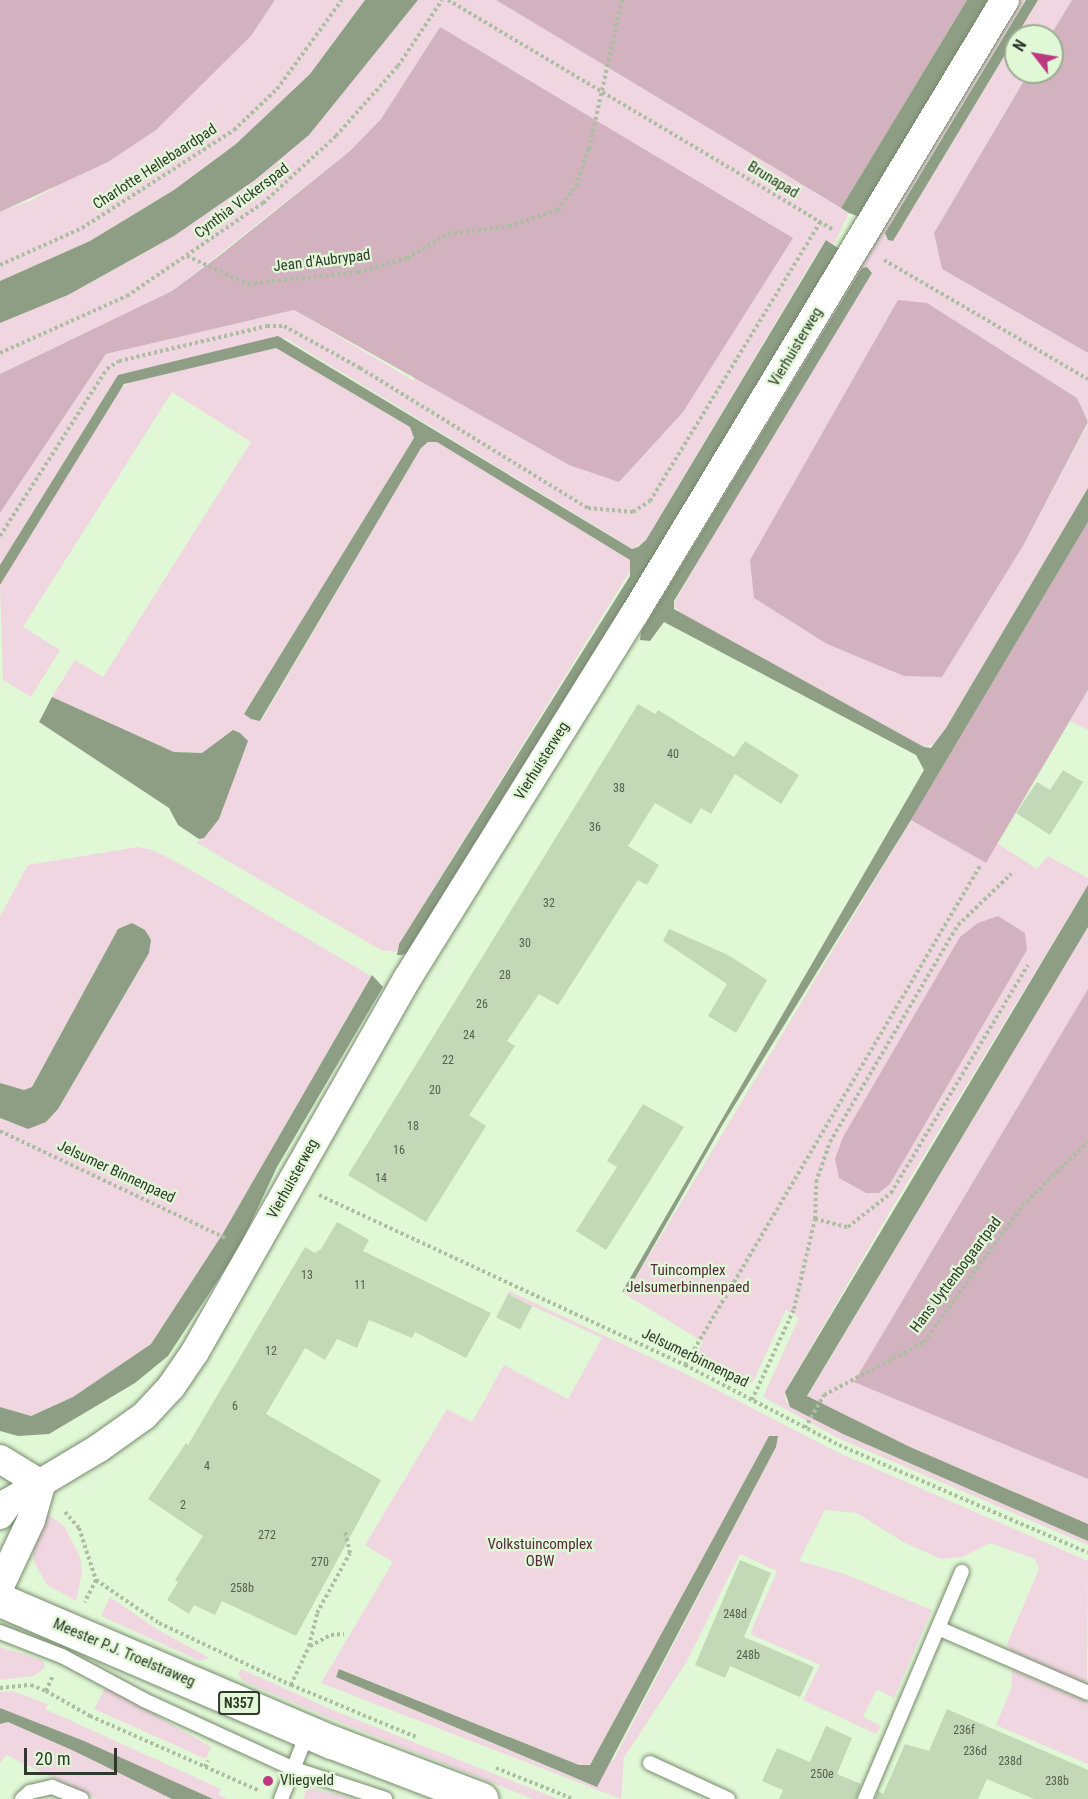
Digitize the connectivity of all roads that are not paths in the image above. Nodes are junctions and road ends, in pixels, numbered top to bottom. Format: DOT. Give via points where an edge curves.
graph roads {
  1 [pos="1005,0"];
  2 [pos="0,1459"];
  3 [pos="41,1484"];
  4 [pos="0,1515"];
  5 [pos="962,1572"];
  6 [pos="0,1586"];
  7 [pos="0,1600"];
  8 [pos="938,1628"];
  9 [pos="0,1632"];
  10 [pos="1088,1693"];
  11 [pos="308,1732"];
  12 [pos="650,1763"];
  13 [pos="294,1769"];
  14 [pos="22,1799"];
  15 [pos="82,1799"];
  16 [pos="282,1799"];
  17 [pos="385,1799"];
  18 [pos="481,1799"];
  19 [pos="728,1799"];
  20 [pos="865,1799"];
  1 -- 3 [label="street, Vierhuisterweg" via="859,245 407,979 171,1387 144,1416"];
  2 -- 3 [label="street"];
  3 -- 4 [label="street, Vierhuisterweg" via="9,1502"];
  3 -- 6 [label="street" via="31,1520"];
  5 -- 8 [label="lane"];
  7 -- 11 [label="main road, Meester P.J. Troelstraweg / N357"];
  8 -- 10 [label="lane"];
  8 -- 20 [label="lane"];
  9 -- 13 [label="lane, Meester P.J. Troelstraweg" via="62,1656 144,1700"];
  11 -- 13 [label="lane"];
  11 -- 18 [label="main road, Meester P.J. Troelstraweg / N357"];
  12 -- 19 [label="lane"];
  13 -- 16 [label="lane"];
  13 -- 17 [label="lane, Meester P.J. Troelstraweg"];
  14 -- 15 [label="lane" via="30,1792 52,1787"];
}
